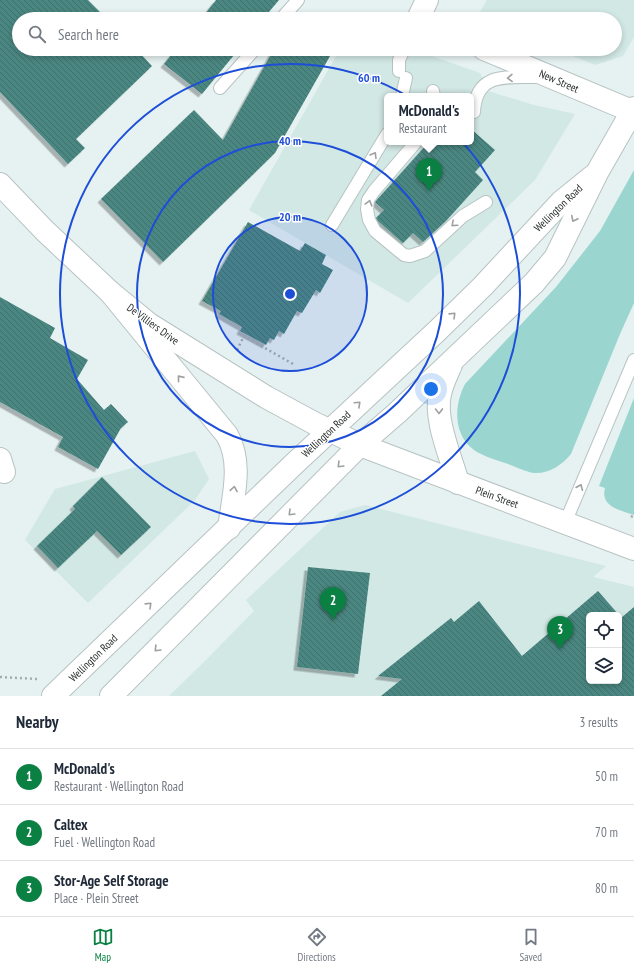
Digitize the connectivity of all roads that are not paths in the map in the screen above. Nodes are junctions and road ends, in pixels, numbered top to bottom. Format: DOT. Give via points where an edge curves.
graph roads {
  1 [pos="298,0"];
  2 [pos="427,0"];
  3 [pos="287,12"];
  4 [pos="421,12"];
  5 [pos="249,56"];
  6 [pos="401,56"];
  7 [pos="500,56"];
  8 [pos="549,77"];
  9 [pos="220,88"];
  10 [pos="402,93"];
  11 [pos="633,110"];
  12 [pos="474,112"];
  13 [pos="384,139"];
  14 [pos="413,145"];
  15 [pos="598,171"];
  16 [pos="0,184"];
  17 [pos="486,202"];
  18 [pos="332,224"];
  19 [pos="110,292"];
  20 [pos="452,360"];
  21 [pos="634,360"];
  22 [pos="330,431"];
  23 [pos="360,445"];
  24 [pos="458,483"];
  25 [pos="565,523"];
  26 [pos="228,528"];
  27 [pos="634,549"];
  28 [pos="54,696"];
  29 [pos="111,696"];
  1 -- 3 [label="lane"];
  2 -- 4 [label="main road"];
  5 -- 9 [label="lane"];
  6 -- 10 [label="lane"];
  7 -- 8 [label="main road, New Street"];
  8 -- 11 [label="main road, New Street"];
  8 -- 12 [label="lane, one-way" via="503,78 486,82 476,94"];
  11 -- 15 [label="main road, Wellington Road"];
  18 -- 13 [label="lane, one-way"];
  17 -- 14 [label="lane, one-way" via="463,216 425,252 404,255 375,231 367,209 368,200 374,191"];
  15 -- 20 [label="main road, Wellington Road, one-way" via="555,258 498,319"];
  22 -- 15 [label="main road, Wellington Road, one-way" via="483,286 562,201"];
  16 -- 19 [label="main road, De Villiers Drive" via="45,231"];
  19 -- 22 [label="main road, De Villiers Drive" via="149,324 183,346 266,397"];
  26 -- 19 [label="main road, one-way" via="236,481 233,445"];
  20 -- 23 [label="main road, Wellington Road"];
  20 -- 24 [label="main road, one-way" via="440,394 438,411"];
  25 -- 21 [label="lane, one-way"];
  22 -- 23 [label="main road, De Villiers Drive"];
  22 -- 26 [label="main road, Wellington Road"];
  23 -- 24 [label="main road, Plein Street"];
  23 -- 29 [label="main road, Wellington Road, one-way"];
  24 -- 25 [label="main road, Plein Street"];
  25 -- 27 [label="main road, Plein Street"];
  28 -- 26 [label="main road, Wellington Road, one-way"];
}
